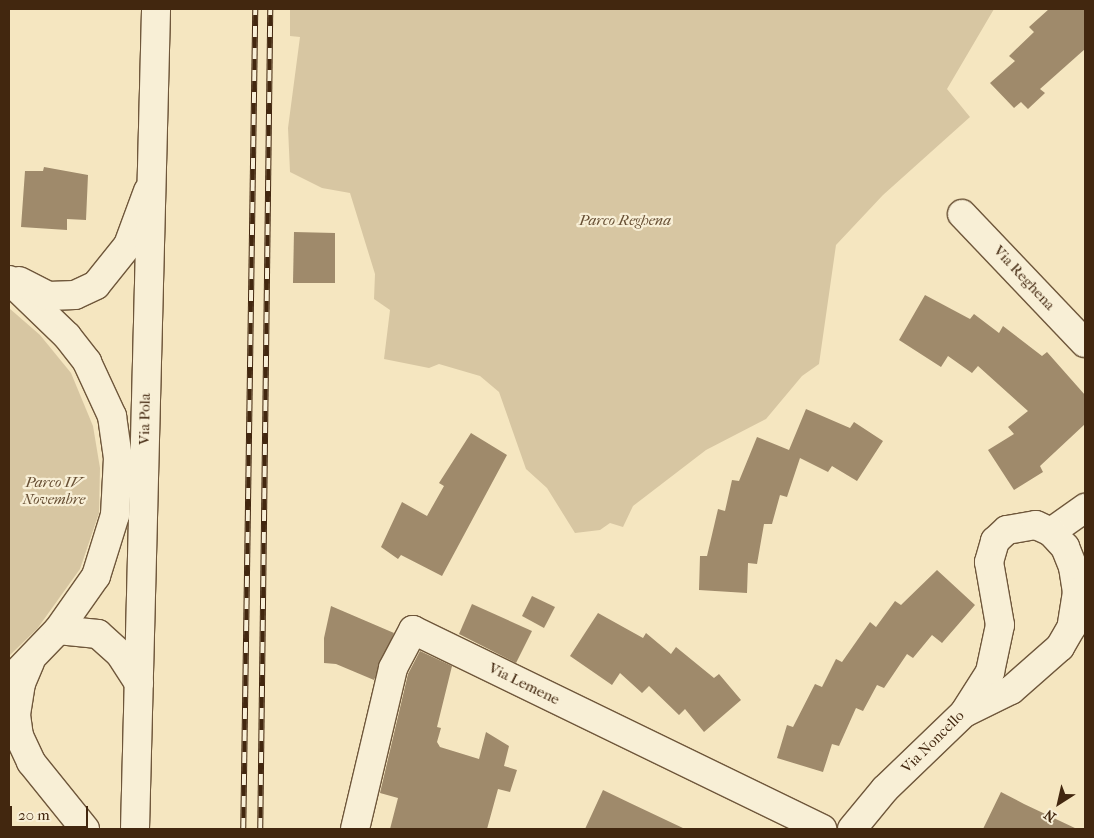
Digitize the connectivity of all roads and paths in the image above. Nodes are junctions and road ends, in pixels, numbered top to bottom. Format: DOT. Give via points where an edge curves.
graph roads {
  1 [pos="156,9"];
  2 [pos="150,183"];
  3 [pos="962,214"];
  4 [pos="9,276"];
  5 [pos="9,280"];
  6 [pos="1085,343"];
  7 [pos="1085,508"];
  8 [pos="1051,532"];
  9 [pos="58,630"];
  10 [pos="32,656"];
  11 [pos="9,681"];
  12 [pos="139,684"];
  13 [pos="964,713"];
  14 [pos="20,758"];
  15 [pos="142,823"];
  16 [pos="85,829"];
  17 [pos="356,829"];
  18 [pos="822,829"];
  19 [pos="852,829"];
  1 -- 2 [label="street, Via Pola"];
  2 -- 4 [label="street" via="128,245 96,285 75,295 48,296"];
  2 -- 12 [label="street, Via Pola"];
  3 -- 6 [label="street, Via Reghena"];
  5 -- 9 [label="street" via="67,336 88,362 113,424 118,458 115,515 96,576"];
  7 -- 8 [label="street"];
  8 -- 13 [label="street" via="1065,547 1073,567 1077,592 1071,628 1060,647 1011,690"];
  8 -- 13 [label="street, Via Noncello" via="1036,525 1023,525 1007,530 994,541 989,562 1000,626 990,672"];
  9 -- 10 [label="street"];
  9 -- 12 [label="street" via="98,634 120,654"];
  10 -- 11 [label="street"];
  10 -- 14 [label="street" via="21,683 16,715"];
  12 -- 15 [label="street, Via Pola"];
  13 -- 19 [label="street, Via Noncello" via="886,789"];
  14 -- 16 [label="street"];
  17 -- 18 [label="street, Via Lemene" via="393,668 413,630"];
}
